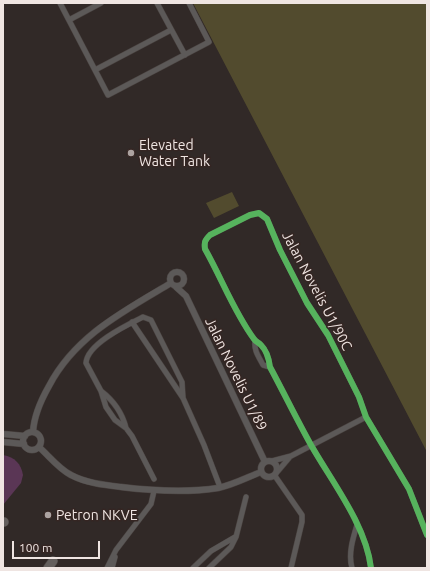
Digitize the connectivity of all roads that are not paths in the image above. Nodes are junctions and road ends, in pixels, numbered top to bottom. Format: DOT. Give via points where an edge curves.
graph roads {
  1 [pos="60,3"];
  2 [pos="101,3"];
  3 [pos="158,3"];
  4 [pos="189,3"];
  5 [pos="69,20"];
  6 [pos="171,30"];
  7 [pos="185,55"];
  8 [pos="95,70"];
  9 [pos="184,283"];
  10 [pos="174,285"];
  11 [pos="186,296"];
  12 [pos="132,322"];
  13 [pos="255,342"];
  14 [pos="270,367"];
  15 [pos="175,369"];
  16 [pos="167,373"];
  17 [pos="101,391"];
  18 [pos="183,398"];
  19 [pos="366,417"];
  20 [pos="126,428"];
  21 [pos="33,432"];
  22 [pos="3,434"];
  23 [pos="25,436"];
  24 [pos="3,442"];
  25 [pos="24,444"];
  26 [pos="312,446"];
  27 [pos="39,447"];
  28 [pos="292,456"];
  29 [pos="272,461"];
  30 [pos="265,462"];
  31 [pos="261,472"];
  32 [pos="276,473"];
  33 [pos="154,479"];
  34 [pos="220,487"];
  35 [pos="154,491"];
  36 [pos="246,497"];
  37 [pos="357,525"];
  38 [pos="427,535"];
  39 [pos="236,537"];
  40 [pos="116,550"];
  41 [pos="107,568"];
  42 [pos="112,568"];
  43 [pos="193,568"];
  44 [pos="209,568"];
  45 [pos="292,568"];
  46 [pos="352,568"];
  47 [pos="371,568"];
  1 -- 5 [label="street"];
  2 -- 5 [label="street"];
  3 -- 6 [label="street"];
  4 -- 7 [label="street" via="208,42"];
  5 -- 8 [label="street"];
  6 -- 7 [label="street"];
  6 -- 8 [label="street"];
  7 -- 8 [label="street" via="108,95"];
  9 -- 10 [label="street" via="181,286"];
  9 -- 10 [label="street" via="184,276 178,272 171,276"];
  9 -- 11 [label="street, Jalan Novelis U1/89"];
  10 -- 11 [label="street, Jalan Novelis U1/89"];
  10 -- 21 [label="street" via="117,315 86,338 70,354 56,372 41,400"];
  11 -- 30 [label="street, Jalan Novelis U1/89"];
  12 -- 15 [label="street" via="143,317 151,320"];
  12 -- 16 [label="street"];
  12 -- 17 [label="street" via="106,338 86,358 86,363"];
  13 -- 14 [label="street" via="264,348 270,359"];
  13 -- 14 [label="street" via="254,348 263,365"];
  13 -- 19 [label="street, Jalan Novelis U1/90C" via="204,243 210,235 259,213 267,219 307,303 328,335 359,397"];
  14 -- 26 [label="street"];
  15 -- 16 [label="street"];
  15 -- 18 [label="street" via="182,382"];
  16 -- 18 [label="street"];
  17 -- 20 [label="street" via="106,407 115,420"];
  17 -- 20 [label="street" via="111,398 123,416"];
  18 -- 34 [label="street"];
  19 -- 26 [label="street"];
  19 -- 38 [label="street, Jalan Novelis U1/90C" via="409,490"];
  20 -- 33 [label="street"];
  21 -- 23 [label="street"];
  21 -- 27 [label="street" via="40,436"];
  22 -- 23 [label="street"];
  23 -- 25 [label="street"];
  24 -- 25 [label="street"];
  25 -- 27 [label="street" via="32,450"];
  26 -- 28 [label="street"];
  26 -- 37 [label="street"];
  27 -- 35 [label="street" via="70,475 107,486"];
  28 -- 29 [label="street"];
  28 -- 32 [label="street"];
  29 -- 30 [label="street"];
  29 -- 32 [label="street" via="277,467"];
  30 -- 31 [label="street"];
  31 -- 32 [label="street" via="267,477"];
  31 -- 34 [label="street"];
  32 -- 45 [label="street" via="302,515"];
  34 -- 35 [label="street" via="193,491"];
  35 -- 40 [label="street" via="152,504"];
  36 -- 39 [label="street"];
  37 -- 46 [label="street" via="353,540"];
  37 -- 47 [label="street" via="369,554"];
  39 -- 43 [label="street" via="212,551"];
  39 -- 44 [label="street" via="231,547"];
  40 -- 41 [label="street"];
  40 -- 42 [label="street"];
}
